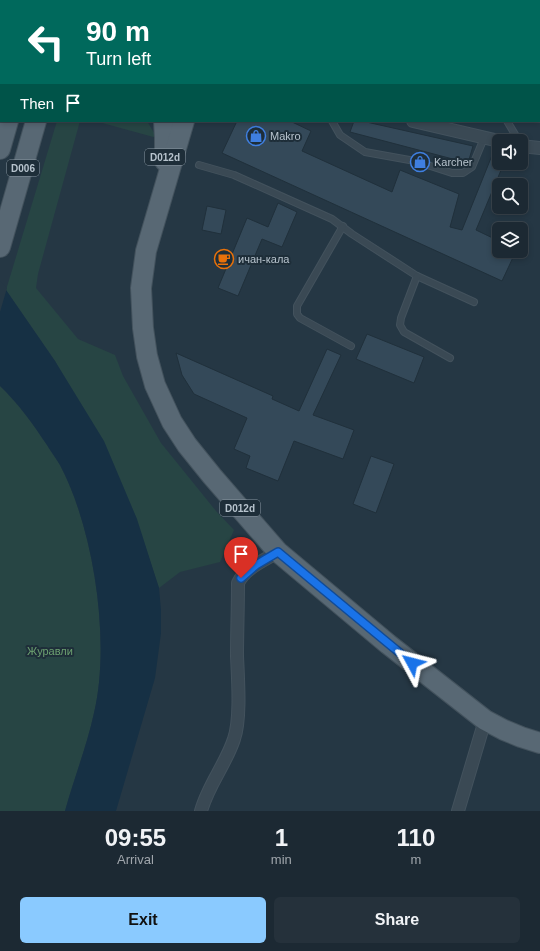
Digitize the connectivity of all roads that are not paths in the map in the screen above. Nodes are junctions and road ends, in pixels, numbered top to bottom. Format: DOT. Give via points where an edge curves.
graph roads {
  1 [pos="8,122"];
  2 [pos="36,122"];
  3 [pos="164,122"];
  4 [pos="184,122"];
  5 [pos="333,122"];
  6 [pos="417,122"];
  7 [pos="508,122"];
  8 [pos="515,134"];
  9 [pos="484,138"];
  10 [pos="492,140"];
  11 [pos="528,146"];
  12 [pos="540,148"];
  13 [pos="0,149"];
  14 [pos="199,165"];
  15 [pos="163,192"];
  16 [pos="343,226"];
  17 [pos="0,247"];
  18 [pos="417,276"];
  19 [pos="474,302"];
  20 [pos="351,346"];
  21 [pos="450,358"];
  22 [pos="278,552"];
  23 [pos="485,720"];
  24 [pos="540,743"];
  25 [pos="201,811"];
  26 [pos="458,811"];
  1 -- 13 [label="main road, D006"];
  2 -- 17 [label="main road, D006"];
  3 -- 15 [label="main road, D012d" via="166,147"];
  4 -- 15 [label="main road, D012d"];
  5 -- 9 [label="lane" via="340,135 365,152 415,161 452,173 463,173 472,167"];
  6 -- 9 [label="street"];
  7 -- 8 [label="lane"];
  9 -- 10 [label="street"];
  11 -- 12 [label="street"];
  14 -- 16 [label="lane" via="234,175"];
  15 -- 22 [label="main road, D012d" via="146,250 141,288 144,342 155,385 165,410 187,445"];
  16 -- 18 [label="lane"];
  16 -- 20 [label="lane" via="297,306 297,314"];
  18 -- 19 [label="lane"];
  18 -- 21 [label="lane" via="400,325 404,332"];
  22 -- 23 [label="main road, D012d" via="388,644"];
  22 -- 25 [label="street" via="245,573 238,583 237,725 234,739"];
  23 -- 24 [label="main road, D012d" via="510,733"];
  23 -- 26 [label="street"];
}
